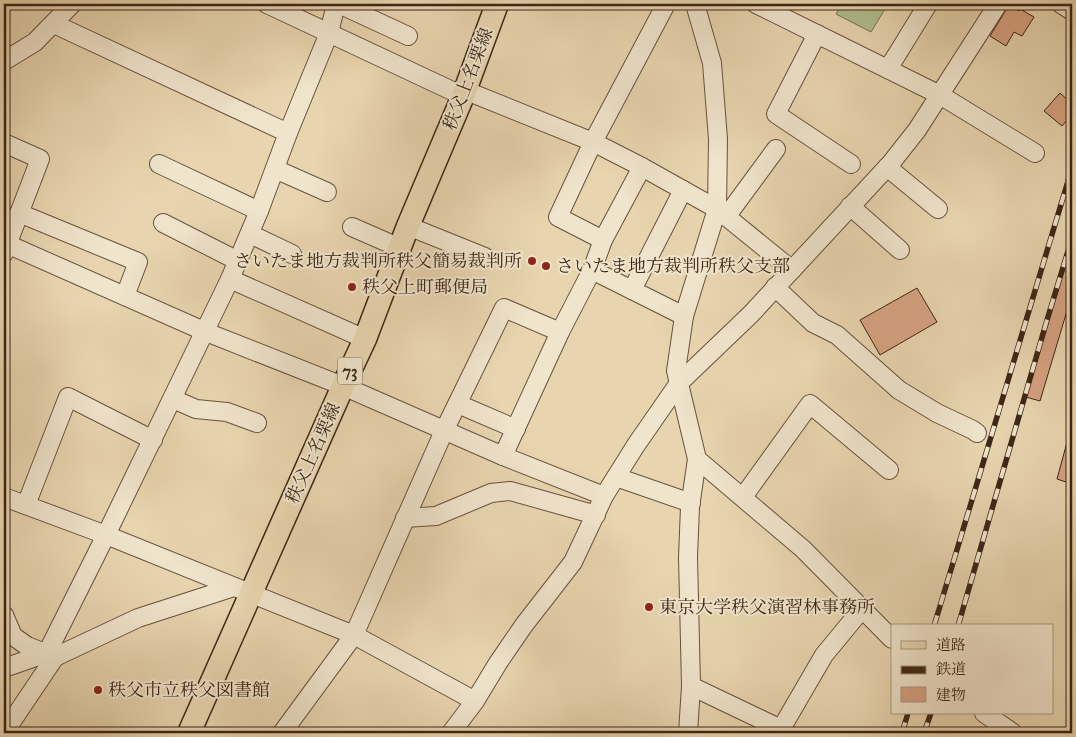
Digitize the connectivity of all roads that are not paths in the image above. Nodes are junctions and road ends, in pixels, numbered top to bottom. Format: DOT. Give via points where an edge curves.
graph roads {
  1 [pos="72,4"];
  2 [pos="267,4"];
  3 [pos="337,4"];
  4 [pos="497,4"];
  5 [pos="666,4"];
  6 [pos="695,4"];
  7 [pos="756,4"];
  8 [pos="928,4"];
  9 [pos="998,4"];
  10 [pos="1061,4"];
  11 [pos="1072,11"];
  12 [pos="54,24"];
  13 [pos="329,33"];
  14 [pos="817,34"];
  15 [pos="408,36"];
  16 [pos="4,61"];
  17 [pos="888,69"];
  18 [pos="464,93"];
  19 [pos="940,95"];
  20 [pos="288,133"];
  21 [pos="593,142"];
  22 [pos="4,143"];
  23 [pos="776,149"];
  24 [pos="1035,153"];
  25 [pos="159,164"];
  26 [pos="851,164"];
  27 [pos="642,167"];
  28 [pos="887,167"];
  29 [pos="275,169"];
  30 [pos="683,190"];
  31 [pos="327,192"];
  32 [pos="850,206"];
  33 [pos="938,209"];
  34 [pos="260,211"];
  35 [pos="19,213"];
  36 [pos="722,213"];
  37 [pos="163,223"];
  38 [pos="408,226"];
  39 [pos="352,227"];
  40 [pos="250,234"];
  41 [pos="603,240"];
  42 [pos="400,248"];
  43 [pos="5,249"];
  44 [pos="900,250"];
  45 [pos="292,254"];
  46 [pos="485,257"];
  47 [pos="238,261"];
  48 [pos="592,270"];
  49 [pos="792,270"];
  50 [pos="230,279"];
  51 [pos="775,287"];
  52 [pos="632,290"];
  53 [pos="125,296"];
  54 [pos="684,316"];
  55 [pos="206,332"];
  56 [pos="560,332"];
  57 [pos="365,340"];
  58 [pos="679,384"];
  59 [pos="343,386"];
  60 [pos="173,399"];
  61 [pos="458,404"];
  62 [pos="257,422"];
  63 [pos="516,429"];
  64 [pos="444,431"];
  65 [pos="977,434"];
  66 [pos="153,440"];
  67 [pos="503,456"];
  68 [pos="697,459"];
  69 [pos="889,470"];
  70 [pos="616,477"];
  71 [pos="604,496"];
  72 [pos="4,497"];
  73 [pos="743,497"];
  74 [pos="691,503"];
  75 [pos="26,505"];
  76 [pos="596,515"];
  77 [pos="405,518"];
  78 [pos="106,535"];
  79 [pos="243,591"];
  80 [pos="862,609"];
  81 [pos="4,615"];
  82 [pos="354,634"];
  83 [pos="891,638"];
  84 [pos="51,655"];
  85 [pos="4,668"];
  86 [pos="691,686"];
  87 [pos="475,701"];
  88 [pos="985,714"];
  89 [pos="784,731"];
  90 [pos="1009,732"];
  91 [pos="4,733"];
  92 [pos="189,733"];
  93 [pos="282,733"];
  94 [pos="451,733"];
  95 [pos="688,733"];
  1 -- 12 [label="street"];
  2 -- 13 [label="street"];
  3 -- 13 [label="street"];
  3 -- 15 [label="street"];
  4 -- 18 [label="main road, 秩父上名栗線 / 73"];
  5 -- 21 [label="street"];
  6 -- 36 [label="street" via="712,63"];
  7 -- 14 [label="street"];
  8 -- 17 [label="street"];
  9 -- 19 [label="street"];
  10 -- 11 [label="street"];
  12 -- 16 [label="street" via="35,42"];
  12 -- 20 [label="street"];
  13 -- 18 [label="street"];
  13 -- 20 [label="street"];
  14 -- 17 [label="street"];
  14 -- 26 [label="street" via="776,114"];
  17 -- 19 [label="street"];
  18 -- 21 [label="street"];
  18 -- 38 [label="main road, 秩父上名栗線 / 73"];
  19 -- 24 [label="street"];
  19 -- 28 [label="street"];
  20 -- 29 [label="street"];
  21 -- 27 [label="street"];
  21 -- 41 [label="street" via="558,217"];
  22 -- 35 [label="street" via="40,159"];
  23 -- 36 [label="street"];
  25 -- 34 [label="street"];
  27 -- 30 [label="street"];
  27 -- 41 [label="street"];
  28 -- 32 [label="street"];
  28 -- 33 [label="street"];
  29 -- 31 [label="street"];
  29 -- 34 [label="street"];
  30 -- 36 [label="street"];
  30 -- 52 [label="street"];
  32 -- 44 [label="street"];
  32 -- 49 [label="street"];
  34 -- 40 [label="street"];
  35 -- 43 [label="street"];
  35 -- 53 [label="street" via="138,262"];
  36 -- 49 [label="street"];
  36 -- 54 [label="street"];
  37 -- 47 [label="street"];
  38 -- 42 [label="main road, 秩父上名栗線 / 73"];
  38 -- 46 [label="street"];
  39 -- 42 [label="street"];
  40 -- 45 [label="street"];
  40 -- 47 [label="street"];
  41 -- 48 [label="street"];
  42 -- 57 [label="main road, 秩父上名栗線 / 73"];
  43 -- 53 [label="street"];
  47 -- 50 [label="street"];
  48 -- 52 [label="street"];
  48 -- 56 [label="street"];
  49 -- 51 [label="street"];
  50 -- 55 [label="street"];
  50 -- 57 [label="street"];
  51 -- 58 [label="street"];
  51 -- 65 [label="street" via="813,323 837,335 899,390"];
  52 -- 54 [label="street"];
  53 -- 55 [label="street"];
  54 -- 58 [label="street" via="676,371"];
  55 -- 59 [label="street"];
  55 -- 60 [label="street"];
  56 -- 61 [label="street" via="504,308"];
  56 -- 63 [label="street"];
  57 -- 59 [label="main road, 秩父上名栗線 / 73"];
  58 -- 68 [label="street"];
  58 -- 70 [label="street"];
  59 -- 64 [label="street"];
  59 -- 79 [label="main road, 秩父上名栗線 / 73"];
  60 -- 62 [label="street" via="196,409 227,412"];
  60 -- 66 [label="street"];
  61 -- 63 [label="street"];
  61 -- 64 [label="street"];
  63 -- 67 [label="street"];
  64 -- 67 [label="street"];
  64 -- 77 [label="street"];
  66 -- 75 [label="street" via="68,397"];
  66 -- 78 [label="street"];
  67 -- 71 [label="street"];
  68 -- 73 [label="street"];
  68 -- 74 [label="street"];
  69 -- 73 [label="street" via="810,404"];
  70 -- 71 [label="street"];
  70 -- 74 [label="street"];
  71 -- 76 [label="street"];
  72 -- 75 [label="street"];
  73 -- 80 [label="street" via="803,550"];
  74 -- 86 [label="street" via="688,557"];
  75 -- 78 [label="street"];
  76 -- 77 [label="street" via="510,491 491,493 436,516"];
  76 -- 87 [label="street" via="573,562 524,625"];
  77 -- 82 [label="street"];
  78 -- 79 [label="street"];
  78 -- 84 [label="street"];
  79 -- 82 [label="street"];
  79 -- 84 [label="street" via="138,618"];
  79 -- 92 [label="main road, 秩父上名栗線 / 73"];
  80 -- 83 [label="street"];
  80 -- 89 [label="street" via="824,655"];
  81 -- 84 [label="street" via="13,636 27,646"];
  82 -- 87 [label="street"];
  82 -- 93 [label="street"];
  84 -- 85 [label="street"];
  84 -- 91 [label="street"];
  86 -- 89 [label="street"];
  86 -- 95 [label="street"];
  87 -- 94 [label="street"];
  88 -- 90 [label="street"];
}
